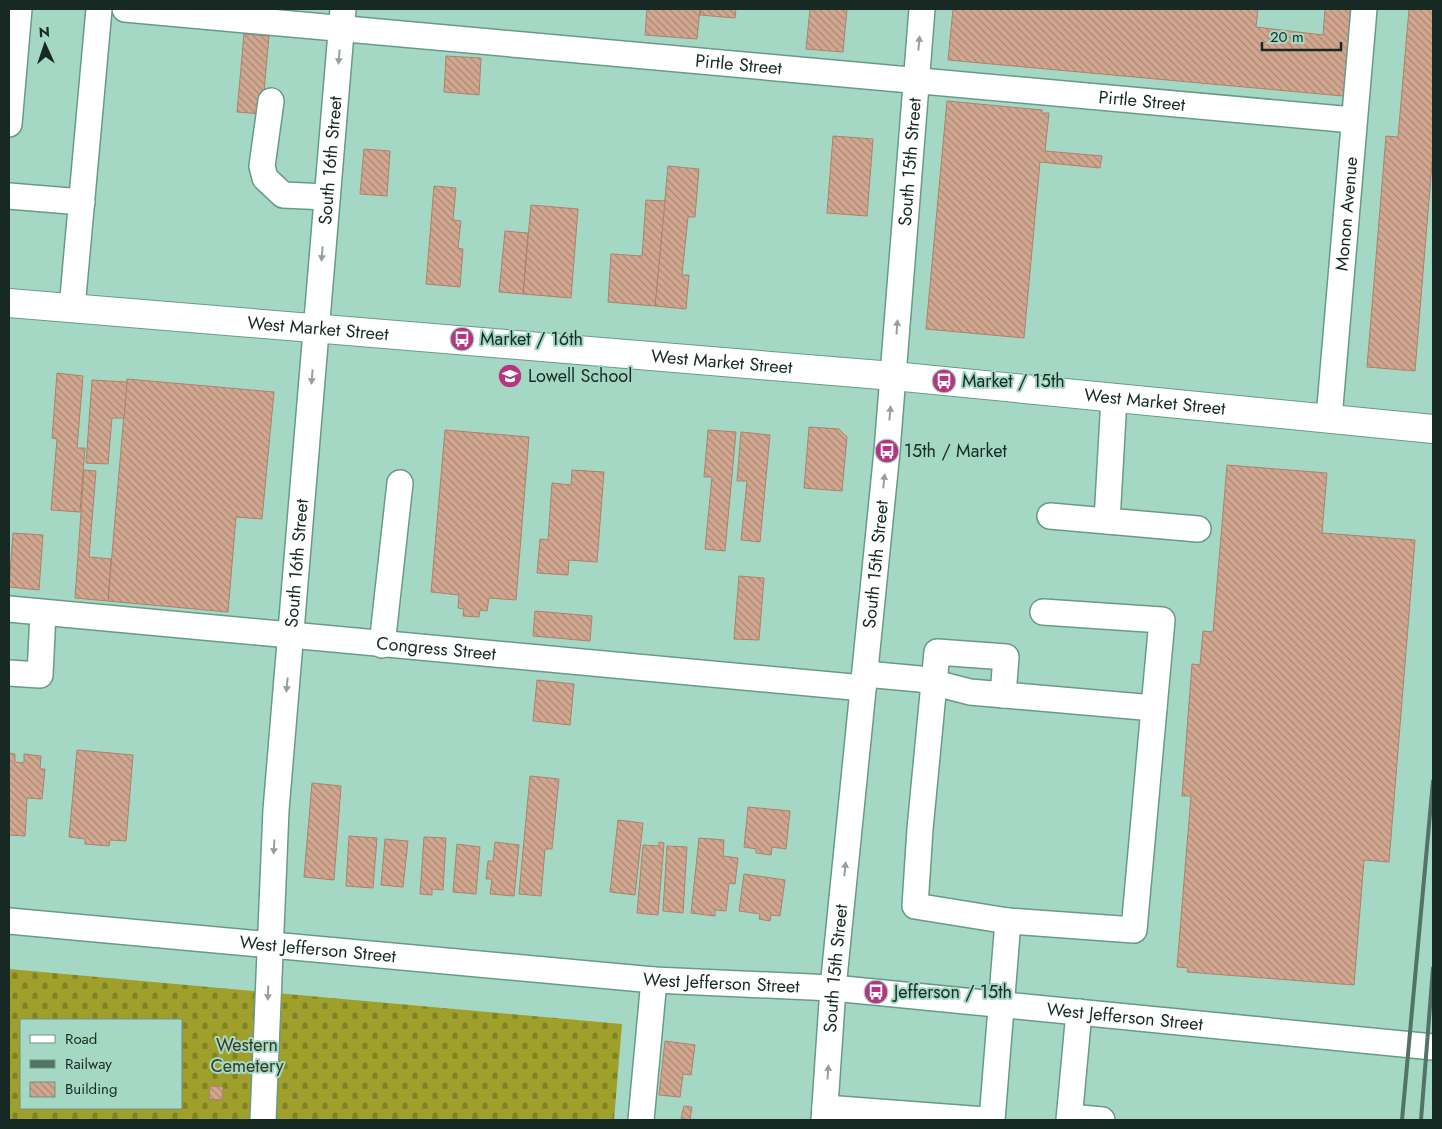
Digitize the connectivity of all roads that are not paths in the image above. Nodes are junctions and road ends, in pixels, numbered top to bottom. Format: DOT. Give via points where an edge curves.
graph roads {
  1 [pos="19,9"];
  2 [pos="100,9"];
  3 [pos="125,9"];
  4 [pos="922,9"];
  5 [pos="1364,9"];
  6 [pos="342,19"];
  7 [pos="12,48"];
  8 [pos="916,81"];
  9 [pos="271,101"];
  10 [pos="1353,120"];
  11 [pos="9,124"];
  12 [pos="9,196"];
  13 [pos="327,197"];
  14 [pos="82,202"];
  15 [pos="9,303"];
  16 [pos="72,308"];
  17 [pos="316,328"];
  18 [pos="893,376"];
  19 [pos="1114,398"];
  20 [pos="1328,418"];
  21 [pos="1433,429"];
  22 [pos="400,483"];
  23 [pos="1050,516"];
  24 [pos="1107,521"];
  25 [pos="1198,529"];
  26 [pos="9,609"];
  27 [pos="1044,612"];
  28 [pos="43,613"];
  29 [pos="290,636"];
  30 [pos="382,645"];
  31 [pos="9,673"];
  32 [pos="864,681"];
  33 [pos="935,683"];
  34 [pos="1003,695"];
  35 [pos="1154,708"];
  36 [pos="1008,921"];
  37 [pos="9,922"];
  38 [pos="269,944"];
  39 [pos="654,980"];
  40 [pos="833,988"];
  41 [pos="1001,1005"];
  42 [pos="1079,1012"];
  43 [pos="1433,1047"];
  44 [pos="825,1114"];
  45 [pos="867,1116"];
  46 [pos="1070,1119"];
  47 [pos="263,1120"];
  48 [pos="641,1120"];
  49 [pos="985,1120"];
  50 [pos="992,1120"];
  51 [pos="1102,1120"];
  1 -- 7 [label="street"];
  2 -- 14 [label="street"];
  3 -- 6 [label="street, Pirtle Street"];
  8 -- 4 [label="street, South 15th Street, one-way"];
  5 -- 10 [label="street, Monon Avenue"];
  6 -- 8 [label="street, Pirtle Street"];
  6 -- 13 [label="street, South 16th Street, one-way"];
  7 -- 11 [label="street"];
  8 -- 10 [label="street, Pirtle Street"];
  18 -- 8 [label="street, South 15th Street, one-way"];
  9 -- 13 [label="street" via="262,166 265,178 283,195"];
  10 -- 20 [label="street, Monon Avenue"];
  12 -- 14 [label="street"];
  13 -- 17 [label="street, South 16th Street, one-way"];
  14 -- 16 [label="street"];
  15 -- 16 [label="main road, West Market Street"];
  16 -- 17 [label="main road, West Market Street"];
  17 -- 18 [label="main road, West Market Street"];
  17 -- 29 [label="street, South 16th Street, one-way"];
  18 -- 19 [label="main road, West Market Street"];
  32 -- 18 [label="street, South 15th Street, one-way"];
  19 -- 20 [label="main road, West Market Street"];
  19 -- 24 [label="street"];
  20 -- 21 [label="main road, West Market Street"];
  22 -- 30 [label="street"];
  23 -- 24 [label="street"];
  24 -- 25 [label="street"];
  26 -- 28 [label="street, Congress Street"];
  27 -- 35 [label="street" via="1162,620"];
  28 -- 29 [label="street, Congress Street"];
  28 -- 31 [label="street" via="40,675"];
  29 -- 30 [label="street, Congress Street"];
  29 -- 38 [label="street, South 16th Street, one-way"];
  30 -- 32 [label="street, Congress Street"];
  32 -- 33 [label="street, Congress Street" via="920,679"];
  40 -- 32 [label="street, South 15th Street, one-way"];
  33 -- 34 [label="street, Congress Street" via="970,692"];
  33 -- 34 [label="street" via="937,652 1006,657"];
  33 -- 36 [label="street" via="915,906"];
  34 -- 35 [label="street, Congress Street"];
  35 -- 36 [label="street" via="1134,930"];
  36 -- 41 [label="street"];
  37 -- 38 [label="street, West Jefferson Street"];
  38 -- 39 [label="street, West Jefferson Street"];
  38 -- 47 [label="street, South 16th Street, one-way"];
  39 -- 40 [label="street, West Jefferson Street"];
  39 -- 48 [label="street"];
  40 -- 41 [label="street, West Jefferson Street"];
  44 -- 40 [label="street, South 15th Street, one-way"];
  41 -- 42 [label="street, West Jefferson Street"];
  41 -- 50 [label="street"];
  42 -- 43 [label="street, West Jefferson Street"];
  42 -- 46 [label="street"];
  44 -- 45 [label="street"];
  45 -- 49 [label="street"];
  46 -- 51 [label="street"];
}
